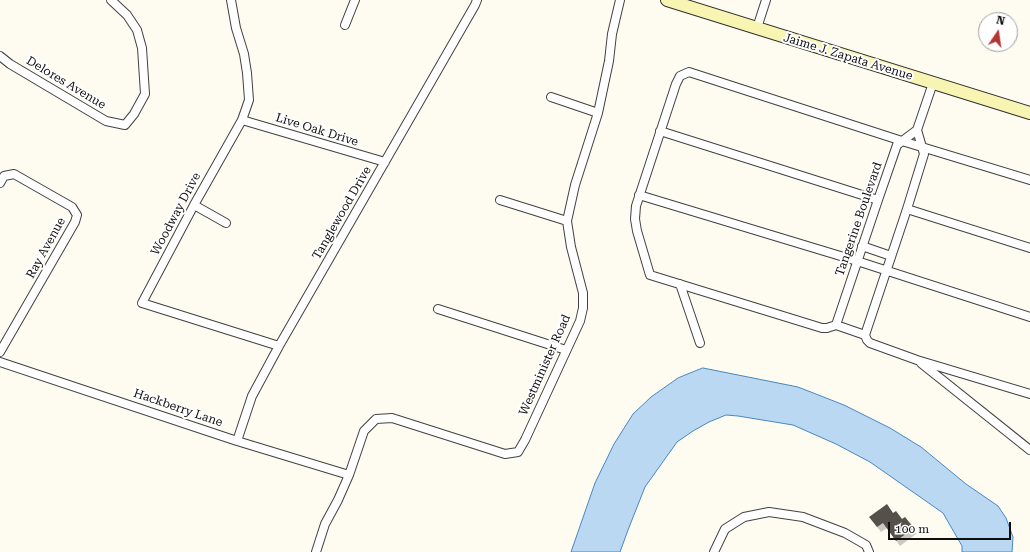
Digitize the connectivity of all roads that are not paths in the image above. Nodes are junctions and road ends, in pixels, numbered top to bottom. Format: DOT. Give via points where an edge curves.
graph roads {
  1 [pos="111,0"];
  2 [pos="231,0"];
  3 [pos="355,0"];
  4 [pos="477,0"];
  5 [pos="620,0"];
  6 [pos="667,0"];
  7 [pos="766,0"];
  8 [pos="345,25"];
  9 [pos="757,28"];
  10 [pos="0,56"];
  11 [pos="932,83"];
  12 [pos="551,97"];
  13 [pos="598,113"];
  14 [pos="1030,113"];
  15 [pos="242,120"];
  16 [pos="917,130"];
  17 [pos="660,131"];
  18 [pos="902,141"];
  19 [pos="922,147"];
  20 [pos="385,162"];
  21 [pos="1030,180"];
  22 [pos="0,183"];
  23 [pos="639,195"];
  24 [pos="500,200"];
  25 [pos="878,200"];
  26 [pos="194,205"];
  27 [pos="908,209"];
  28 [pos="567,221"];
  29 [pos="226,223"];
  30 [pos="862,246"];
  31 [pos="1030,248"];
  32 [pos="891,256"];
  33 [pos="857,261"];
  34 [pos="886,271"];
  35 [pos="680,284"];
  36 [pos="438,309"];
  37 [pos="1030,317"];
  38 [pos="836,325"];
  39 [pos="865,335"];
  40 [pos="700,343"];
  41 [pos="279,346"];
  42 [pos="566,350"];
  43 [pos="0,352"];
  44 [pos="917,360"];
  45 [pos="0,362"];
  46 [pos="1030,394"];
  47 [pos="237,441"];
  48 [pos="1030,450"];
  49 [pos="348,474"];
  50 [pos="316,552"];
  51 [pos="714,552"];
  52 [pos="870,552"];
  1 -- 10 [label="street, Delores Avenue" via="127,15 137,30 142,48 144,94 126,125 106,121"];
  2 -- 15 [label="street, Woodway Drive" via="247,73 248,100"];
  3 -- 8 [label="street"];
  4 -- 20 [label="street, Tanglewood Drive"];
  5 -- 13 [label="street, Westminister Road"];
  6 -- 9 [label="street, Jaime J. Zapata Avenue"];
  7 -- 9 [label="street"];
  9 -- 11 [label="street, Jaime J. Zapata Avenue"];
  11 -- 14 [label="street, Jaime J. Zapata Avenue"];
  11 -- 16 [label="street"];
  12 -- 13 [label="street"];
  13 -- 28 [label="street, Westminister Road" via="575,185"];
  15 -- 20 [label="street, Live Oak Drive"];
  15 -- 26 [label="street, Woodway Drive"];
  16 -- 18 [label="street, Tangerine Boulevard"];
  16 -- 19 [label="street"];
  17 -- 18 [label="street" via="676,84 680,76 689,72"];
  17 -- 23 [label="street"];
  17 -- 25 [label="street"];
  18 -- 19 [label="street"];
  18 -- 25 [label="street, Tangerine Boulevard" via="897,145"];
  19 -- 21 [label="street"];
  19 -- 27 [label="street" via="924,154"];
  20 -- 41 [label="street, Tanglewood Drive"];
  22 -- 43 [label="street, Ray Avenue" via="4,176 14,174 72,207 77,215"];
  23 -- 33 [label="street"];
  23 -- 35 [label="street" via="635,219 650,275"];
  24 -- 28 [label="street"];
  25 -- 30 [label="street, Tangerine Boulevard"];
  26 -- 29 [label="street"];
  26 -- 41 [label="street, Woodway Drive" via="142,303"];
  27 -- 31 [label="street"];
  27 -- 32 [label="street"];
  28 -- 42 [label="street, Westminister Road" via="583,293 583,308 580,321"];
  30 -- 32 [label="street"];
  30 -- 33 [label="street, Tangerine Boulevard"];
  32 -- 34 [label="street"];
  33 -- 34 [label="street"];
  33 -- 38 [label="street, Tangerine Boulevard"];
  34 -- 37 [label="street"];
  34 -- 39 [label="street"];
  35 -- 38 [label="street" via="822,328"];
  35 -- 40 [label="street"];
  36 -- 42 [label="street"];
  38 -- 39 [label="street"];
  39 -- 44 [label="street" via="870,343"];
  41 -- 47 [label="street, Tanglewood Drive" via="252,396"];
  42 -- 49 [label="street, Westminister Road" via="518,452 505,454 392,418 376,419 364,431"];
  44 -- 46 [label="street"];
  44 -- 48 [label="street"];
  45 -- 47 [label="street, Hackberry Lane"];
  47 -- 49 [label="street, Hackberry Lane"];
  49 -- 50 [label="street, Westminister Road" via="325,524"];
  51 -- 52 [label="street" via="725,529 744,517 769,512 803,517 845,533 866,545"];
}
